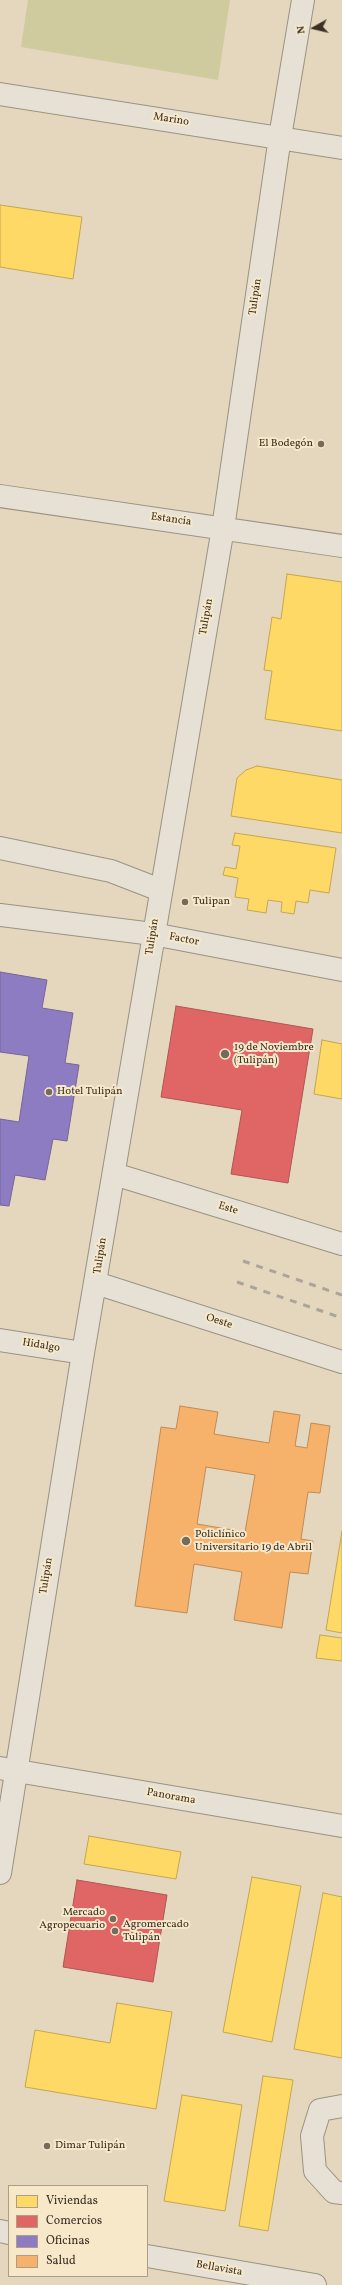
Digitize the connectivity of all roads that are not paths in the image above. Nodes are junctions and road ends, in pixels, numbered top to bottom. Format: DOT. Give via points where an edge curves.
graph roads {
  1 [pos="303,0"];
  2 [pos="0,94"];
  3 [pos="280,137"];
  4 [pos="342,148"];
  5 [pos="0,496"];
  6 [pos="223,528"];
  7 [pos="342,546"];
  8 [pos="0,848"];
  9 [pos="160,890"];
  10 [pos="0,915"];
  11 [pos="153,934"];
  12 [pos="342,970"];
  13 [pos="114,1174"];
  14 [pos="342,1244"];
  15 [pos="96,1283"];
  16 [pos="0,1340"];
  17 [pos="83,1353"];
  18 [pos="342,1362"];
  19 [pos="8,1770"];
  20 [pos="342,1826"];
  21 [pos="0,1873"];
  22 [pos="342,2106"];
  23 [pos="342,2193"];
  24 [pos="148,2256"];
  25 [pos="315,2285"];
  1 -- 3 [label="street, Tulipán"];
  2 -- 3 [label="street, Marino"];
  3 -- 4 [label="street, Marino"];
  3 -- 6 [label="street, Tulipán"];
  5 -- 6 [label="street, Estancia"];
  6 -- 7 [label="street, Estancia"];
  6 -- 9 [label="street, Tulipán"];
  8 -- 9 [label="street" via="111,871"];
  9 -- 11 [label="street, Tulipán"];
  10 -- 11 [label="street, Factor"];
  11 -- 12 [label="street, Factor"];
  11 -- 13 [label="street, Tulipán"];
  13 -- 14 [label="street, Este"];
  13 -- 15 [label="street, Tulipán"];
  15 -- 17 [label="street, Tulipán"];
  15 -- 18 [label="street, Oeste"];
  16 -- 17 [label="street, Hidalgo"];
  17 -- 19 [label="street, Tulipán"];
  19 -- 20 [label="street, Panorama"];
  19 -- 21 [label="street, Tulipán"];
  22 -- 23 [label="street" via="320,2110 312,2136 315,2171 334,2192"];
  24 -- 25 [label="street, Bellavista"];
}
